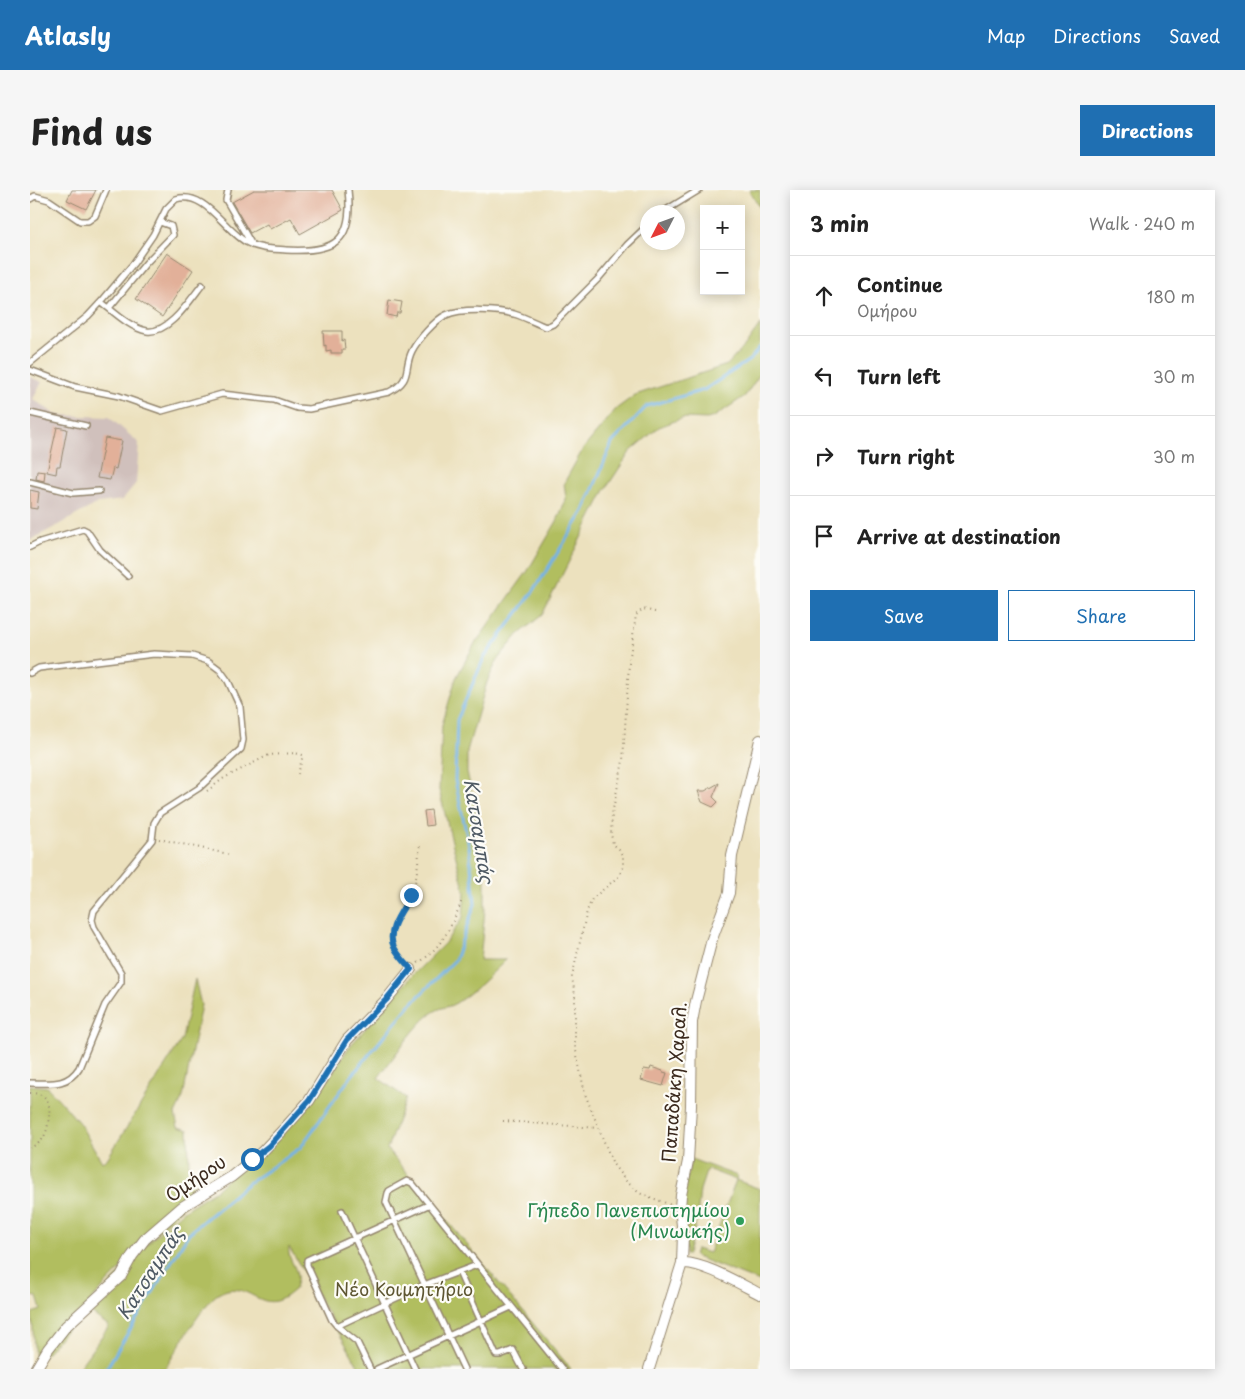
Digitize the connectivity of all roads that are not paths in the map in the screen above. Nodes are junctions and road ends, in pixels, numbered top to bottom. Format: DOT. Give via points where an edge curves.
graph roads {
  1 [pos="41,190"];
  2 [pos="106,190"];
  3 [pos="228,190"];
  4 [pos="348,190"];
  5 [pos="699,190"];
  6 [pos="42,198"];
  7 [pos="30,199"];
  8 [pos="674,205"];
  9 [pos="160,222"];
  10 [pos="640,233"];
  11 [pos="252,245"];
  12 [pos="202,285"];
  13 [pos="101,302"];
  14 [pos="109,308"];
  15 [pos="30,363"];
  16 [pos="30,370"];
  17 [pos="30,413"];
  18 [pos="86,426"];
  19 [pos="30,482"];
  20 [pos="99,491"];
  21 [pos="30,547"];
  22 [pos="128,576"];
  23 [pos="30,672"];
  24 [pos="760,740"];
  25 [pos="411,969"];
  26 [pos="30,1083"];
  27 [pos="428,1205"];
  28 [pos="342,1211"];
  29 [pos="394,1219"];
  30 [pos="354,1238"];
  31 [pos="682,1263"];
  32 [pos="477,1265"];
  33 [pos="459,1272"];
  34 [pos="424,1285"];
  35 [pos="760,1294"];
  36 [pos="385,1304"];
  37 [pos="511,1307"];
  38 [pos="481,1321"];
  39 [pos="337,1326"];
  40 [pos="449,1336"];
  41 [pos="408,1354"];
  42 [pos="36,1369"];
  43 [pos="370,1369"];
  44 [pos="377,1369"];
  45 [pos="415,1369"];
  46 [pos="464,1369"];
  47 [pos="523,1369"];
  48 [pos="562,1369"];
  49 [pos="648,1369"];
  1 -- 6 [label="lane"];
  2 -- 6 [label="lane" via="95,216 88,221 80,221"];
  3 -- 11 [label="lane" via="226,200"];
  4 -- 11 [label="lane" via="347,228 331,244 304,251"];
  5 -- 8 [label="lane"];
  6 -- 7 [label="lane" via="35,196"];
  9 -- 11 [label="lane" via="176,199 186,198 207,207 241,239"];
  9 -- 13 [label="lane" via="133,264"];
  9 -- 14 [label="lane" via="171,226 173,235"];
  10 -- 16 [label="lane" via="598,279 553,324 546,327 512,313 477,310 446,315 411,352 404,380 389,392 309,409 274,400 222,394 162,411 120,396 75,387"];
  12 -- 14 [label="lane" via="182,312 161,329 147,331 130,324"];
  13 -- 14 [label="lane"];
  13 -- 15 [label="lane"];
  17 -- 18 [label="lane"];
  19 -- 20 [label="lane" via="73,493"];
  21 -- 22 [label="lane" via="83,529"];
  23 -- 26 [label="lane" via="39,668 154,654 192,656 208,661 228,681 240,707 243,740 241,749 199,788 160,813 154,823 152,838 94,911 94,927 121,973 121,982 105,1004 74,1077 61,1083"];
  24 -- 31 [label="street, Παπαδάκη Χαραλ." via="732,856 729,892 712,939 692,1022 692,1106 688,1161 680,1195"];
  25 -- 42 [label="street, Ομήρου" via="347,1040 309,1101 283,1130 231,1177 182,1207 145,1239 121,1276 66,1326"];
  27 -- 29 [label="lane"];
  27 -- 29 [label="lane" via="407,1181 388,1193 386,1202"];
  27 -- 32 [label="lane"];
  28 -- 30 [label="lane"];
  29 -- 30 [label="lane"];
  29 -- 34 [label="lane"];
  30 -- 36 [label="lane"];
  30 -- 39 [label="lane" via="307,1260"];
  31 -- 35 [label="street" via="700,1266"];
  31 -- 49 [label="street, Παπαδάκη Χαραλ."];
  32 -- 33 [label="lane"];
  32 -- 37 [label="lane"];
  33 -- 34 [label="lane"];
  33 -- 38 [label="lane"];
  34 -- 36 [label="lane"];
  34 -- 40 [label="lane"];
  36 -- 39 [label="lane"];
  36 -- 41 [label="lane"];
  37 -- 38 [label="lane"];
  37 -- 48 [label="lane"];
  38 -- 40 [label="lane"];
  38 -- 47 [label="lane" via="496,1355 513,1350"];
  39 -- 43 [label="lane" via="357,1342"];
  40 -- 41 [label="lane"];
  40 -- 46 [label="lane"];
  41 -- 44 [label="lane"];
  41 -- 45 [label="lane"];
}
